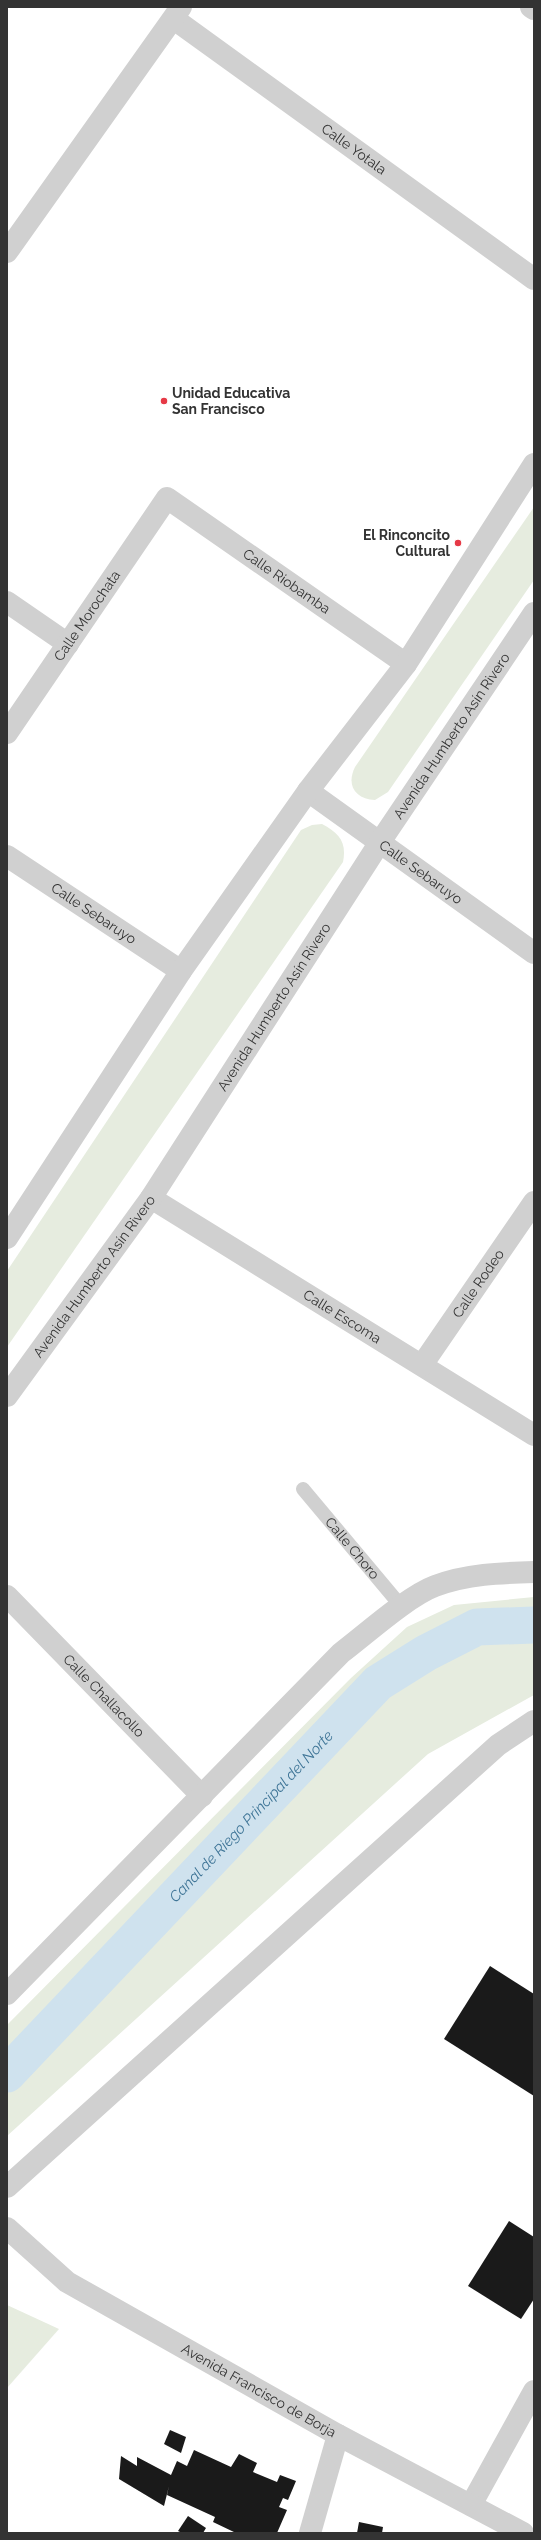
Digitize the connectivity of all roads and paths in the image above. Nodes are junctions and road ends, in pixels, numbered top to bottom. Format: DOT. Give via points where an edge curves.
graph roads {
  1 [pos="530,7"];
  2 [pos="534,9"];
  3 [pos="177,13"];
  4 [pos="7,252"];
  5 [pos="534,279"];
  6 [pos="534,464"];
  7 [pos="167,498"];
  8 [pos="7,602"];
  9 [pos="534,613"];
  10 [pos="68,644"];
  11 [pos="406,664"];
  12 [pos="7,733"];
  13 [pos="308,791"];
  14 [pos="380,842"];
  15 [pos="7,856"];
  16 [pos="534,953"];
  17 [pos="181,971"];
  18 [pos="151,1198"];
  19 [pos="534,1202"];
  20 [pos="8,1236"];
  21 [pos="422,1365"];
  22 [pos="7,1396"];
  23 [pos="534,1435"];
  24 [pos="303,1489"];
  25 [pos="534,1572"];
  26 [pos="7,1596"];
  27 [pos="401,1606"];
  28 [pos="534,1720"];
  29 [pos="202,1796"];
  30 [pos="7,1994"];
  31 [pos="7,2187"];
  32 [pos="7,2228"];
  33 [pos="534,2391"];
  34 [pos="338,2435"];
  35 [pos="471,2505"];
  36 [pos="310,2533"];
  37 [pos="523,2533"];
  1 -- 2 [label="street"];
  3 -- 4 [label="street"];
  3 -- 5 [label="street, Calle Yotala"];
  6 -- 11 [label="street"];
  7 -- 10 [label="street, Calle Morochata"];
  7 -- 11 [label="street, Calle Riobamba"];
  8 -- 10 [label="street"];
  9 -- 14 [label="street, Avenida Humberto Asín Rivero"];
  10 -- 12 [label="street, Calle Morochata"];
  11 -- 13 [label="street"];
  13 -- 14 [label="street, Calle Sebaruyo"];
  13 -- 17 [label="street"];
  14 -- 16 [label="street, Calle Sebaruyo"];
  14 -- 18 [label="street, Avenida Humberto Asín Rivero"];
  15 -- 17 [label="street, Calle Sebaruyo"];
  17 -- 20 [label="street"];
  18 -- 21 [label="street, Calle Escoma"];
  18 -- 22 [label="street, Avenida Humberto Asín Rivero"];
  19 -- 21 [label="street, Calle Rodeo"];
  21 -- 23 [label="street, Calle Escoma"];
  24 -- 27 [label="lane, Calle Choro"];
  25 -- 27 [label="street" via="485,1573 434,1586"];
  26 -- 29 [label="street, Calle Challacollo"];
  27 -- 29 [label="street" via="342,1653"];
  28 -- 31 [label="street" via="492,1750"];
  29 -- 30 [label="street"];
  32 -- 34 [label="street, Avenida Francisco de Borja" via="67,2282"];
  33 -- 35 [label="street"];
  34 -- 35 [label="street, Avenida Francisco de Borja"];
  34 -- 36 [label="street"];
  35 -- 37 [label="street, Avenida Francisco de Borja"];
}
